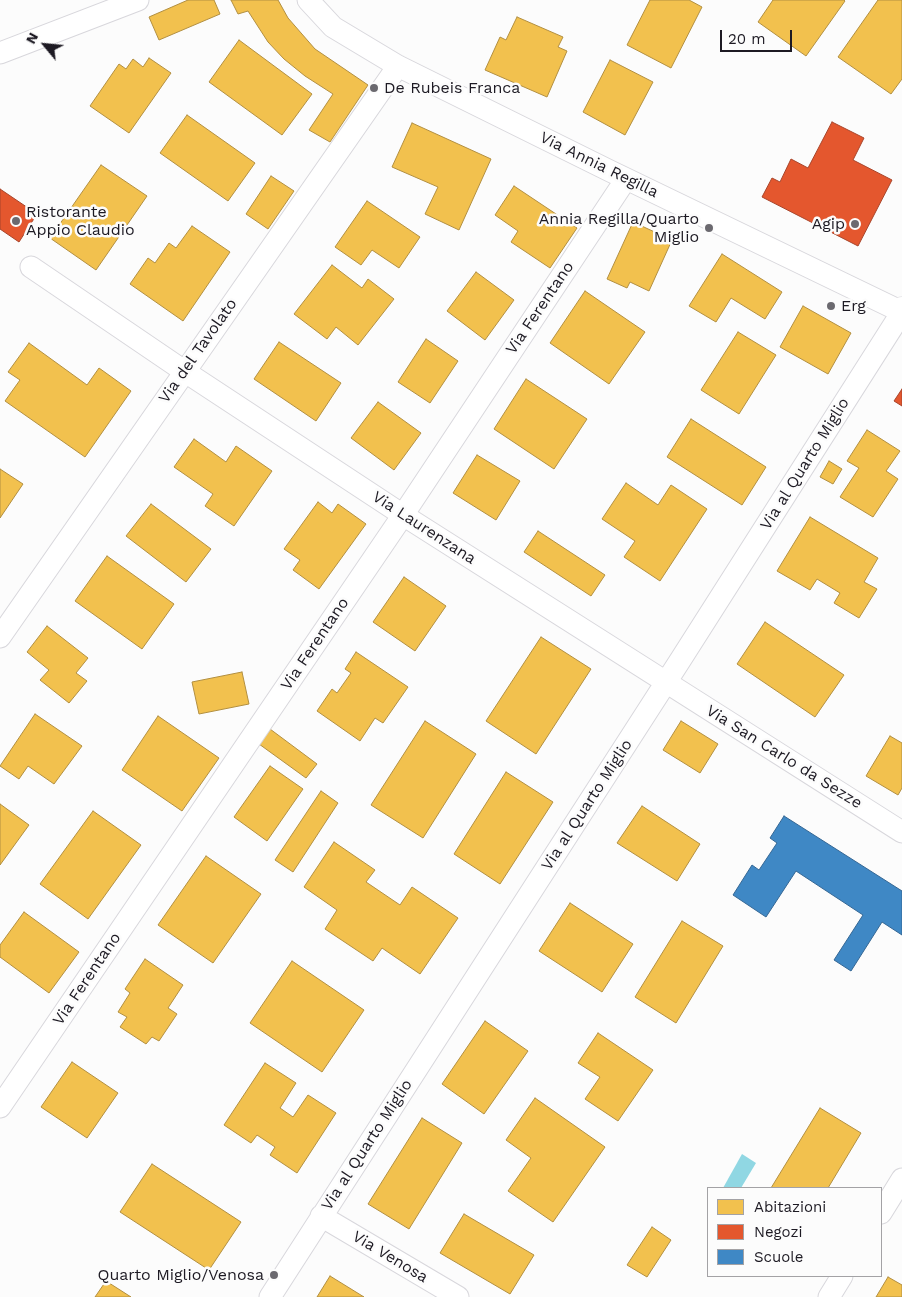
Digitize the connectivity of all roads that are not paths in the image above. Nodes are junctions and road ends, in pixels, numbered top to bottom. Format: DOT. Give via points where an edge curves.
graph roads {
  1 [pos="138,0"];
  2 [pos="308,0"];
  3 [pos="0,53"];
  4 [pos="398,66"];
  5 [pos="626,179"];
  6 [pos="31,267"];
  7 [pos="902,312"];
  8 [pos="184,371"];
  9 [pos="403,515"];
  10 [pos="0,637"];
  11 [pos="666,682"];
  12 [pos="902,832"];
  13 [pos="0,1107"];
  14 [pos="902,1179"];
  15 [pos="882,1211"];
  16 [pos="321,1216"];
  17 [pos="841,1277"];
  18 [pos="270,1297"];
  19 [pos="458,1297"];
  20 [pos="829,1297"];
  1 -- 3 [label="street"];
  2 -- 4 [label="street, Via Annia Regilla" via="333,27"];
  4 -- 5 [label="street, Via Annia Regilla"];
  4 -- 8 [label="street, Via del Tavolato"];
  5 -- 7 [label="street, Via Annia Regilla"];
  5 -- 9 [label="street, Via Ferentano"];
  6 -- 8 [label="street, Via Laurenzana"];
  7 -- 11 [label="street, Via al Quarto Miglio"];
  8 -- 9 [label="street, Via Laurenzana"];
  8 -- 10 [label="street, Via del Tavolato"];
  9 -- 11 [label="street, Via Laurenzana"];
  9 -- 13 [label="street, Via Ferentano"];
  11 -- 12 [label="street, Via San Carlo da Sezze"];
  11 -- 16 [label="street, Via al Quarto Miglio"];
  14 -- 15 [label="street"];
  16 -- 18 [label="street, Via al Quarto Miglio"];
  16 -- 19 [label="street, Via Venosa"];
  17 -- 20 [label="street"];
}
